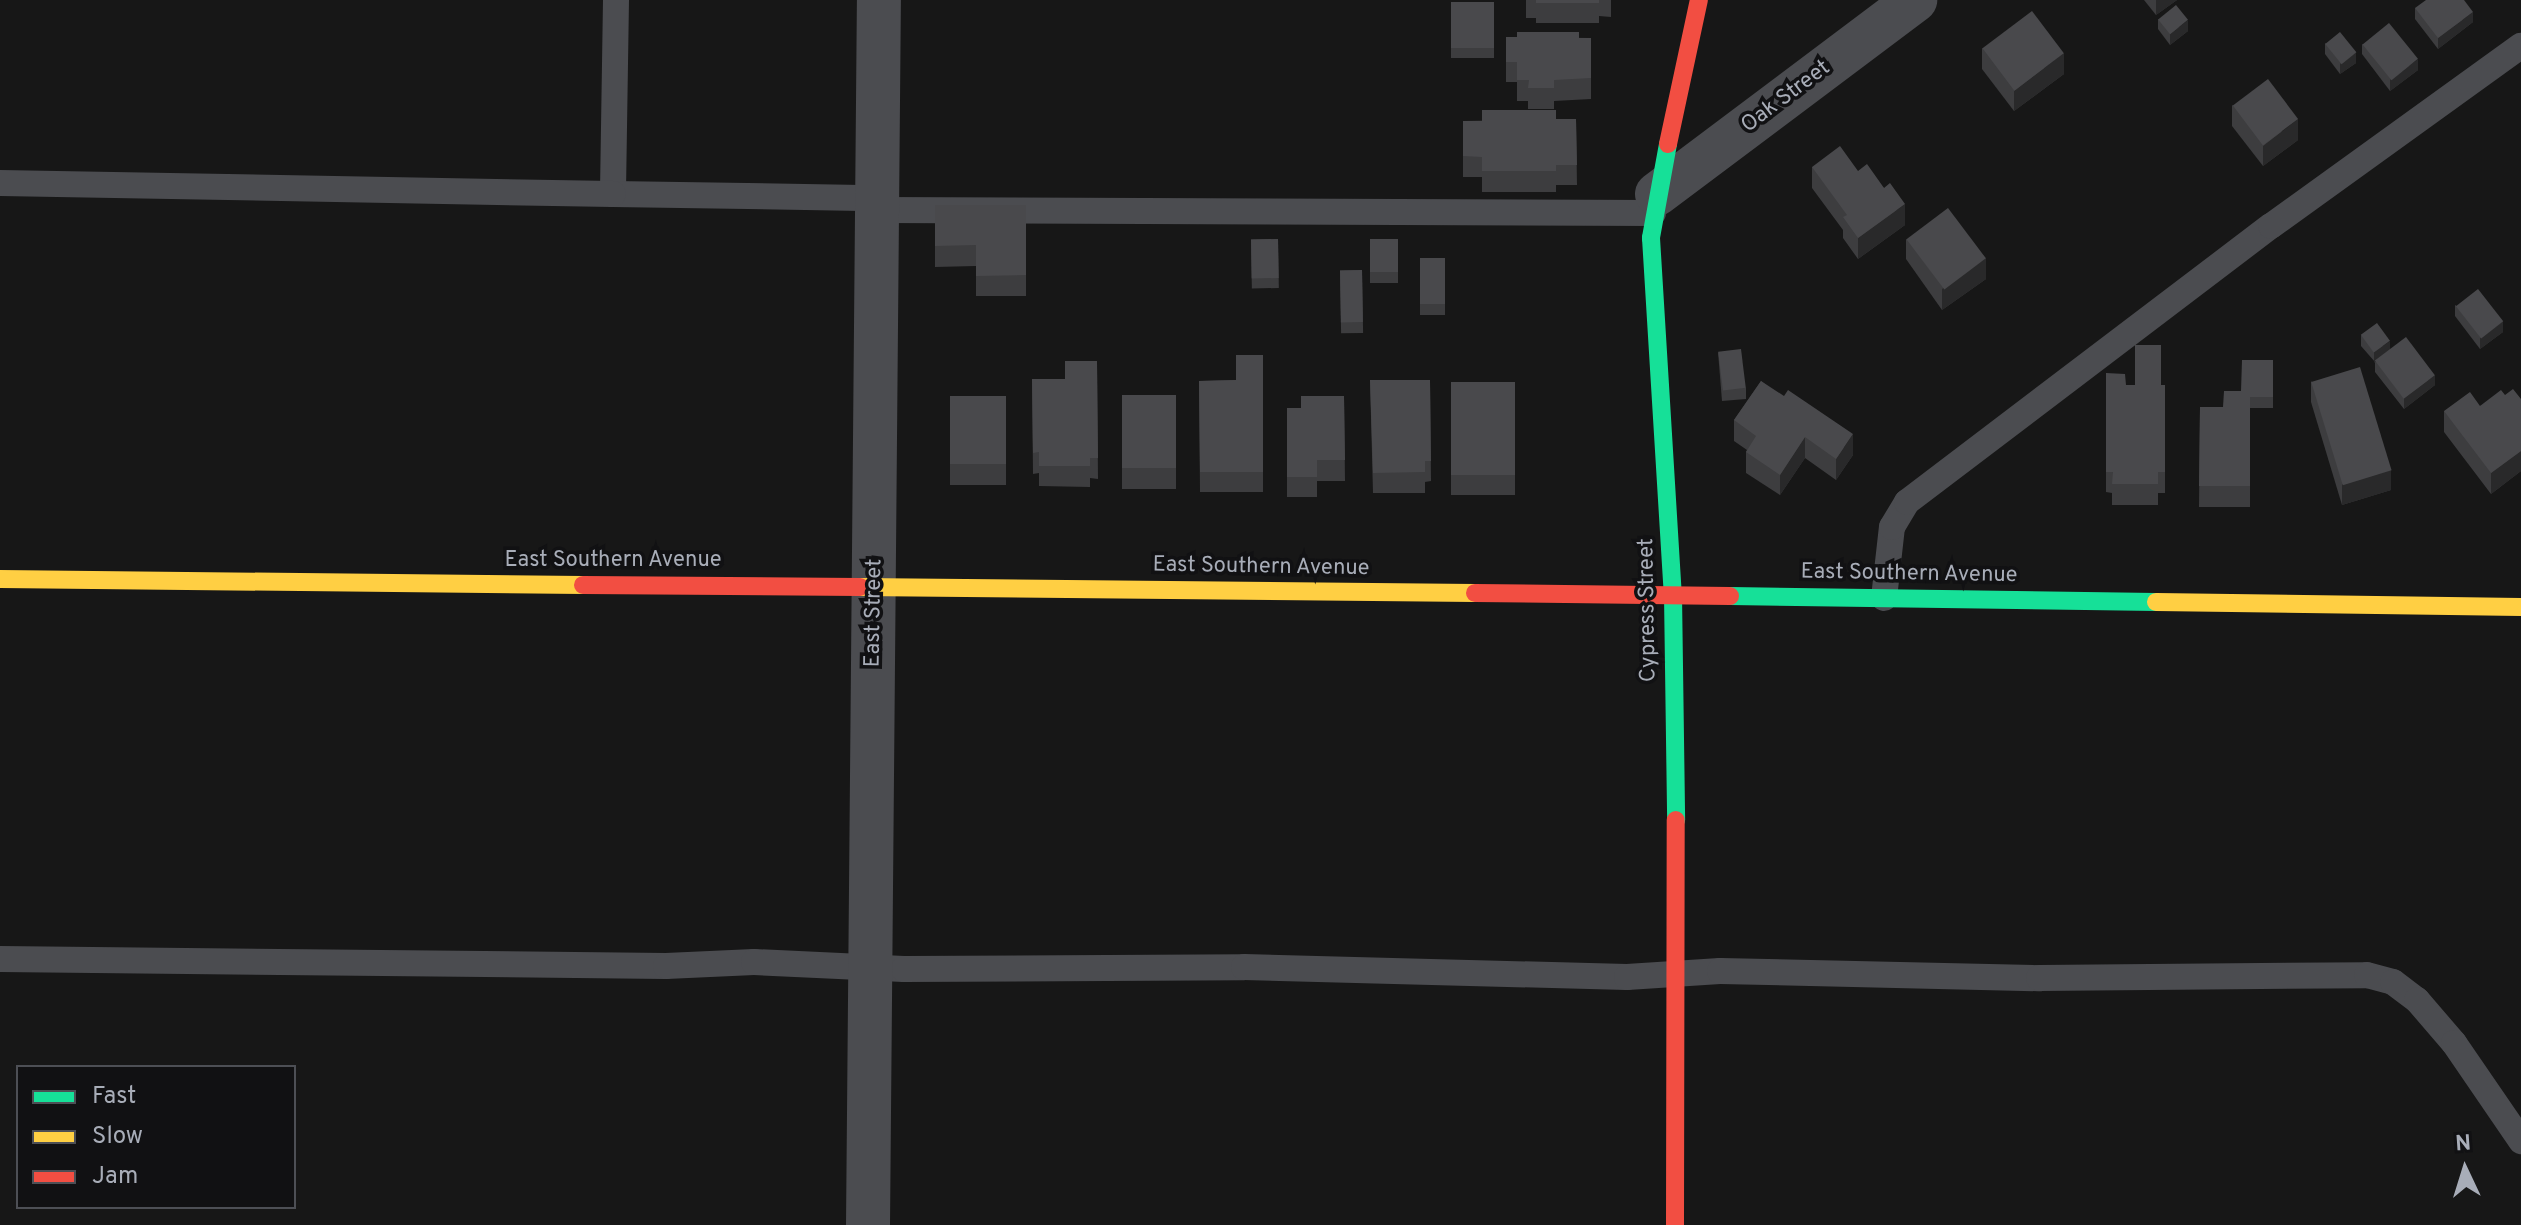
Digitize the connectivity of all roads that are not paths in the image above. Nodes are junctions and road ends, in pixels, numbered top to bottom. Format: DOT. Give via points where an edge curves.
graph roads {
  1 [pos="616,0"];
  2 [pos="879,0"];
  3 [pos="1699,0"];
  4 [pos="1915,0"];
  5 [pos="2521,46"];
  6 [pos="0,183"];
  7 [pos="613,194"];
  8 [pos="1655,203"];
  9 [pos="877,204"];
  10 [pos="0,579"];
  11 [pos="875,587"];
  12 [pos="1673,595"];
  13 [pos="1884,598"];
  14 [pos="2521,607"];
  15 [pos="0,959"];
  16 [pos="869,966"];
  17 [pos="1678,973"];
  18 [pos="2521,1141"];
  19 [pos="868,1225"];
  20 [pos="1675,1225"];
  1 -- 7 [label="lane"];
  2 -- 9 [label="street, East Street"];
  3 -- 8 [label="street, Cypress Street"];
  4 -- 8 [label="street, Oak Street"];
  5 -- 13 [label="lane" via="2271,226 1907,502 1892,527"];
  6 -- 7 [label="lane"];
  7 -- 9 [label="lane"];
  8 -- 9 [label="lane"];
  8 -- 12 [label="street, Cypress Street" via="1651,238"];
  9 -- 11 [label="street, East Street"];
  10 -- 11 [label="street, East Southern Avenue"];
  11 -- 12 [label="street, East Southern Avenue"];
  11 -- 16 [label="street, East Street"];
  12 -- 13 [label="street, East Southern Avenue"];
  12 -- 17 [label="street, Cypress Street"];
  13 -- 14 [label="street, East Southern Avenue"];
  15 -- 16 [label="lane"];
  16 -- 17 [label="lane" via="1244,967 1627,977"];
  16 -- 19 [label="street, East Street"];
  17 -- 18 [label="lane" via="2367,975 2393,982 2417,1000 2454,1043"];
  17 -- 20 [label="street, Cypress Street"];
}
